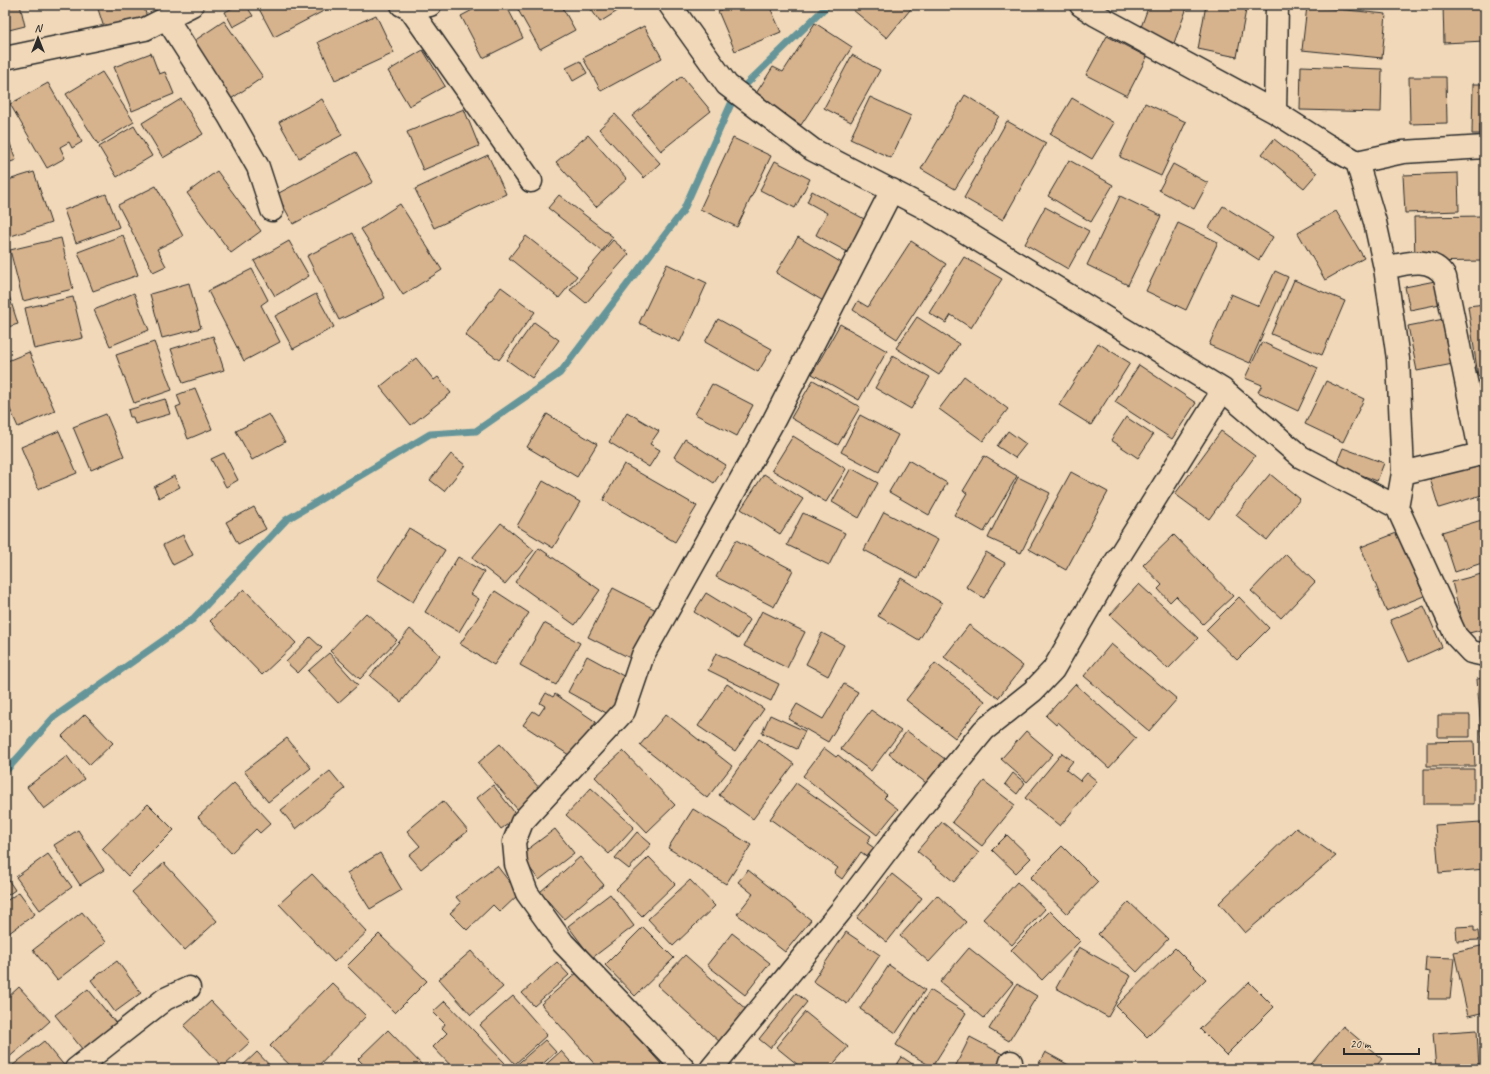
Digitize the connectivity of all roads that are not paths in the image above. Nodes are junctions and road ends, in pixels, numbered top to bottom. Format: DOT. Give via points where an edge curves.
graph roads {
  1 [pos="192,5"];
  2 [pos="670,5"];
  3 [pos="1081,5"];
  4 [pos="1277,5"];
  5 [pos="414,6"];
  6 [pos="167,19"];
  7 [pos="5,58"];
  8 [pos="1275,112"];
  9 [pos="1485,147"];
  10 [pos="1357,162"];
  11 [pos="531,182"];
  12 [pos="892,190"];
  13 [pos="272,210"];
  14 [pos="1385,268"];
  15 [pos="1223,390"];
  16 [pos="1483,454"];
  17 [pos="1403,472"];
  18 [pos="1397,507"];
  19 [pos="1485,655"];
  20 [pos="189,988"];
  21 [pos="76,1069"];
  22 [pos="684,1069"];
  23 [pos="711,1069"];
  1 -- 6 [label="street"];
  2 -- 12 [label="street" via="727,85 813,150"];
  3 -- 8 [label="street"];
  4 -- 8 [label="street"];
  5 -- 11 [label="street"];
  6 -- 7 [label="street" via="145,28"];
  6 -- 13 [label="street" via="258,167"];
  8 -- 10 [label="street"];
  9 -- 10 [label="street" via="1403,152"];
  10 -- 14 [label="street" via="1375,222"];
  12 -- 15 [label="street" via="931,210"];
  12 -- 22 [label="street" via="774,420 643,655 624,711 522,822 514,842 516,864 526,893 563,943"];
  14 -- 16 [label="street" via="1412,262 1431,264 1442,271"];
  14 -- 17 [label="street" via="1398,358"];
  15 -- 18 [label="street" via="1301,457"];
  15 -- 23 [label="street" via="1115,563 1053,670 1034,691 984,730"];
  16 -- 17 [label="street"];
  17 -- 18 [label="street"];
  18 -- 19 [label="street" via="1456,636 1471,652"];
  20 -- 21 [label="street" via="165,999"];
}
